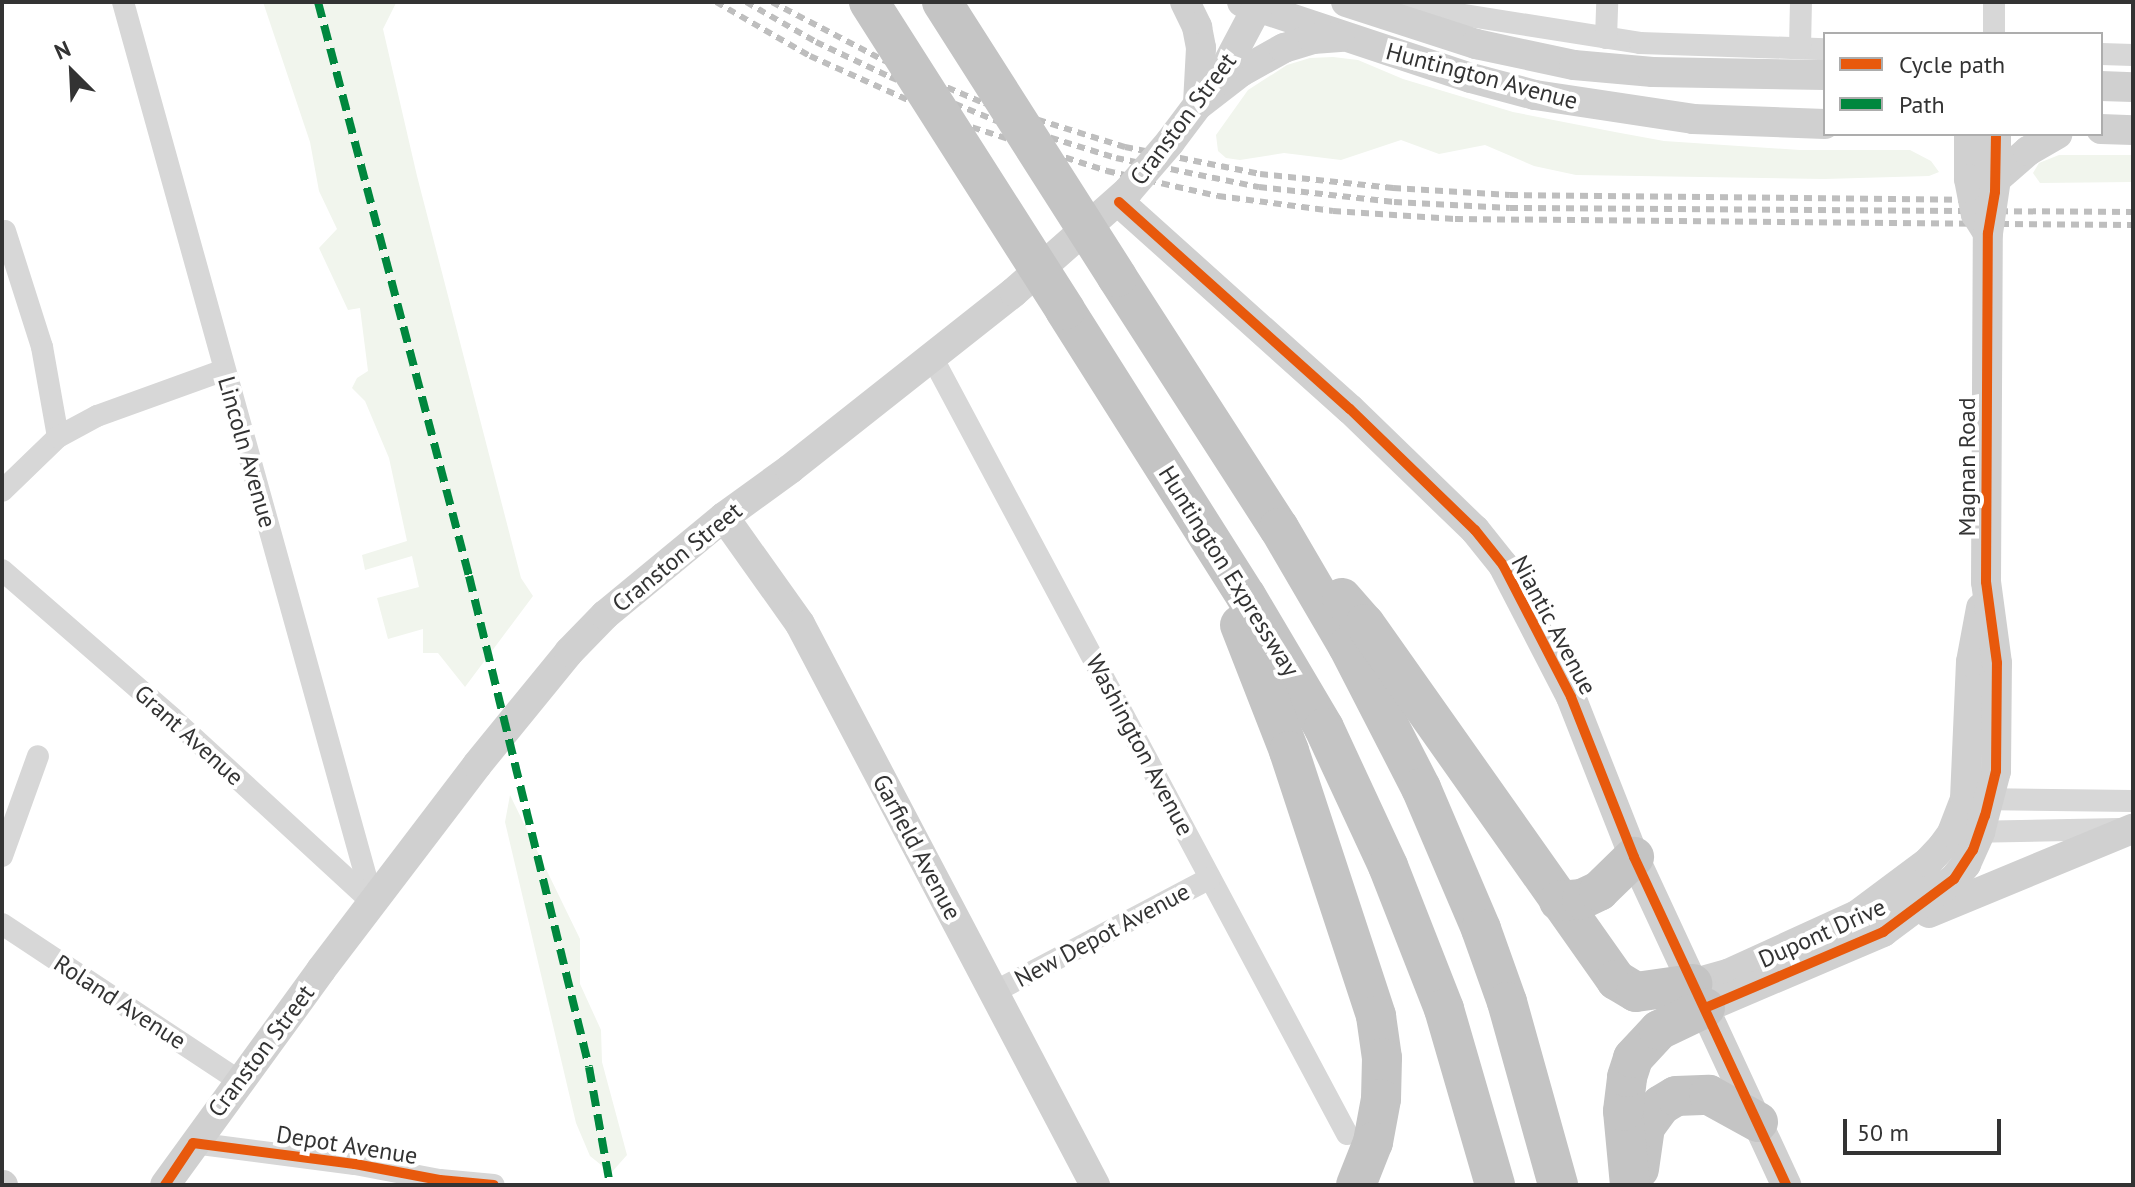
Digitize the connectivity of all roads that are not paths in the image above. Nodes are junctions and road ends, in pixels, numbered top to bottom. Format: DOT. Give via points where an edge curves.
graph roads {
  1 [pos="123,2"];
  2 [pos="869,2"];
  3 [pos="942,2"];
  4 [pos="1185,2"];
  5 [pos="1346,2"];
  6 [pos="1382,2"];
  7 [pos="1607,2"];
  8 [pos="1801,2"];
  9 [pos="1994,2"];
  10 [pos="1253,4"];
  11 [pos="1994,32"];
  12 [pos="1346,37"];
  13 [pos="1606,38"];
  14 [pos="1800,48"];
  15 [pos="1823,49"];
  16 [pos="2103,54"];
  17 [pos="2133,55"];
  18 [pos="1823,75"];
  19 [pos="2103,86"];
  20 [pos="2133,87"];
  21 [pos="1197,106"];
  22 [pos="1823,124"];
  23 [pos="2103,129"];
  24 [pos="2133,130"];
  25 [pos="1970,136"];
  26 [pos="1995,136"];
  27 [pos="2054,136"];
  28 [pos="1982,179"];
  29 [pos="1124,197"];
  30 [pos="5,231"];
  31 [pos="932,357"];
  32 [pos="224,370"];
  33 [pos="1123,401"];
  34 [pos="58,437"];
  35 [pos="2,491"];
  36 [pos="724,517"];
  37 [pos="1279,528"];
  38 [pos="2,570"];
  39 [pos="38,756"];
  40 [pos="1978,799"];
  41 [pos="2133,819"];
  42 [pos="1966,832"];
  43 [pos="2,856"];
  44 [pos="1634,857"];
  45 [pos="1210,878"];
  46 [pos="1559,901"];
  47 [pos="373,902"];
  48 [pos="1857,915"];
  49 [pos="2,924"];
  50 [pos="1883,932"];
  51 [pos="994,992"];
  52 [pos="1698,996"];
  53 [pos="238,1080"];
  54 [pos="1758,1122"];
  55 [pos="1347,1134"];
  56 [pos="193,1143"];
  57 [pos="439,1183"];
  58 [pos="165,1185"];
  59 [pos="494,1185"];
  60 [pos="1095,1185"];
  61 [pos="1356,1185"];
  62 [pos="1495,1185"];
  63 [pos="1558,1185"];
  64 [pos="1630,1185"];
  65 [pos="1638,1185"];
  66 [pos="1786,1185"];
  1 -- 32 [label="street, Lincoln Avenue"];
  2 -- 33 [label="highway, Huntington Expressway, bridge"];
  3 -- 37 [label="highway, bridge"];
  4 -- 21 [label="street" via="1201,48"];
  5 -- 18 [label="street, Huntington Avenue" via="1476,44 1574,65"];
  6 -- 13 [label="street, Huntington Avenue"];
  7 -- 13 [label="street"];
  8 -- 14 [label="street"];
  9 -- 11 [label="street"];
  10 -- 12 [label="street, Huntington Avenue"];
  10 -- 21 [label="street, Cranston Street" via="1233,56"];
  12 -- 21 [label="street" via="1284,48"];
  12 -- 22 [label="street, Huntington Avenue" via="1493,84 1574,103 1693,119"];
  13 -- 14 [label="street, Huntington Avenue" via="1675,46"];
  14 -- 15 [label="street, Huntington Avenue"];
  16 -- 17 [label="street"];
  19 -- 20 [label="street"];
  21 -- 29 [label="street, Cranston Street, bridge"];
  23 -- 24 [label="street"];
  25 -- 28 [label="street, Magnan Road"];
  26 -- 28 [label="street, Magnan Road"];
  27 -- 28 [label="street"];
  28 -- 40 [label="street, Magnan Road, bridge" via="1976,214 1988,233 1986,582 1971,662"];
  29 -- 31 [label="street, Cranston Street"];
  29 -- 44 [label="street, Niantic Avenue" via="1361,419 1475,530 1503,565 1571,697"];
  30 -- 34 [label="street" via="42,347"];
  31 -- 36 [label="street, Cranston Street"];
  31 -- 45 [label="street, Washington Avenue"];
  32 -- 34 [label="street" via="97,416"];
  32 -- 47 [label="street, Lincoln Avenue"];
  33 -- 61 [label="highway" via="1257,664 1370,993 1380,1037 1381,1099 1373,1142"];
  33 -- 62 [label="highway, Huntington Expressway" via="1287,663 1357,796 1444,1009"];
  34 -- 35 [label="street"];
  36 -- 47 [label="street, Cranston Street" via="605,615 569,652"];
  36 -- 51 [label="street, Garfield Avenue" via="800,624"];
  37 -- 46 [label="highway" via="1365,624"];
  37 -- 63 [label="highway" via="1374,694 1452,857 1507,1002"];
  38 -- 47 [label="street, Grant Avenue"];
  39 -- 43 [label="street"];
  40 -- 41 [label="street"];
  40 -- 42 [label="street, Magnan Road"];
  41 -- 42 [label="street"];
  41 -- 50 [label="street"];
  42 -- 48 [label="street, Magnan Road"];
  42 -- 50 [label="street, Dupont Drive" via="1966,864 1954,879"];
  44 -- 46 [label="highway" via="1599,891"];
  44 -- 52 [label="street, Niantic Avenue"];
  45 -- 51 [label="street, New Depot Avenue"];
  45 -- 55 [label="street, Washington Avenue"];
  46 -- 52 [label="highway" via="1609,973 1628,991"];
  47 -- 53 [label="street, Cranston Street"];
  48 -- 52 [label="street, Dupont Drive" via="1728,974"];
  49 -- 53 [label="street, Roland Avenue"];
  50 -- 52 [label="street, Dupont Drive"];
  51 -- 60 [label="street, Garfield Avenue"];
  52 -- 54 [label="street, Niantic Avenue"];
  52 -- 64 [label="highway" via="1633,1058 1623,1111"];
  53 -- 56 [label="street, Cranston Street"];
  54 -- 65 [label="highway" via="1709,1095 1684,1094 1668,1100 1645,1127"];
  54 -- 66 [label="street, Niantic Avenue"];
  56 -- 57 [label="street, Depot Avenue" via="355,1164"];
  56 -- 58 [label="street, Cranston Street"];
  57 -- 59 [label="street, Depot Avenue"];
}
